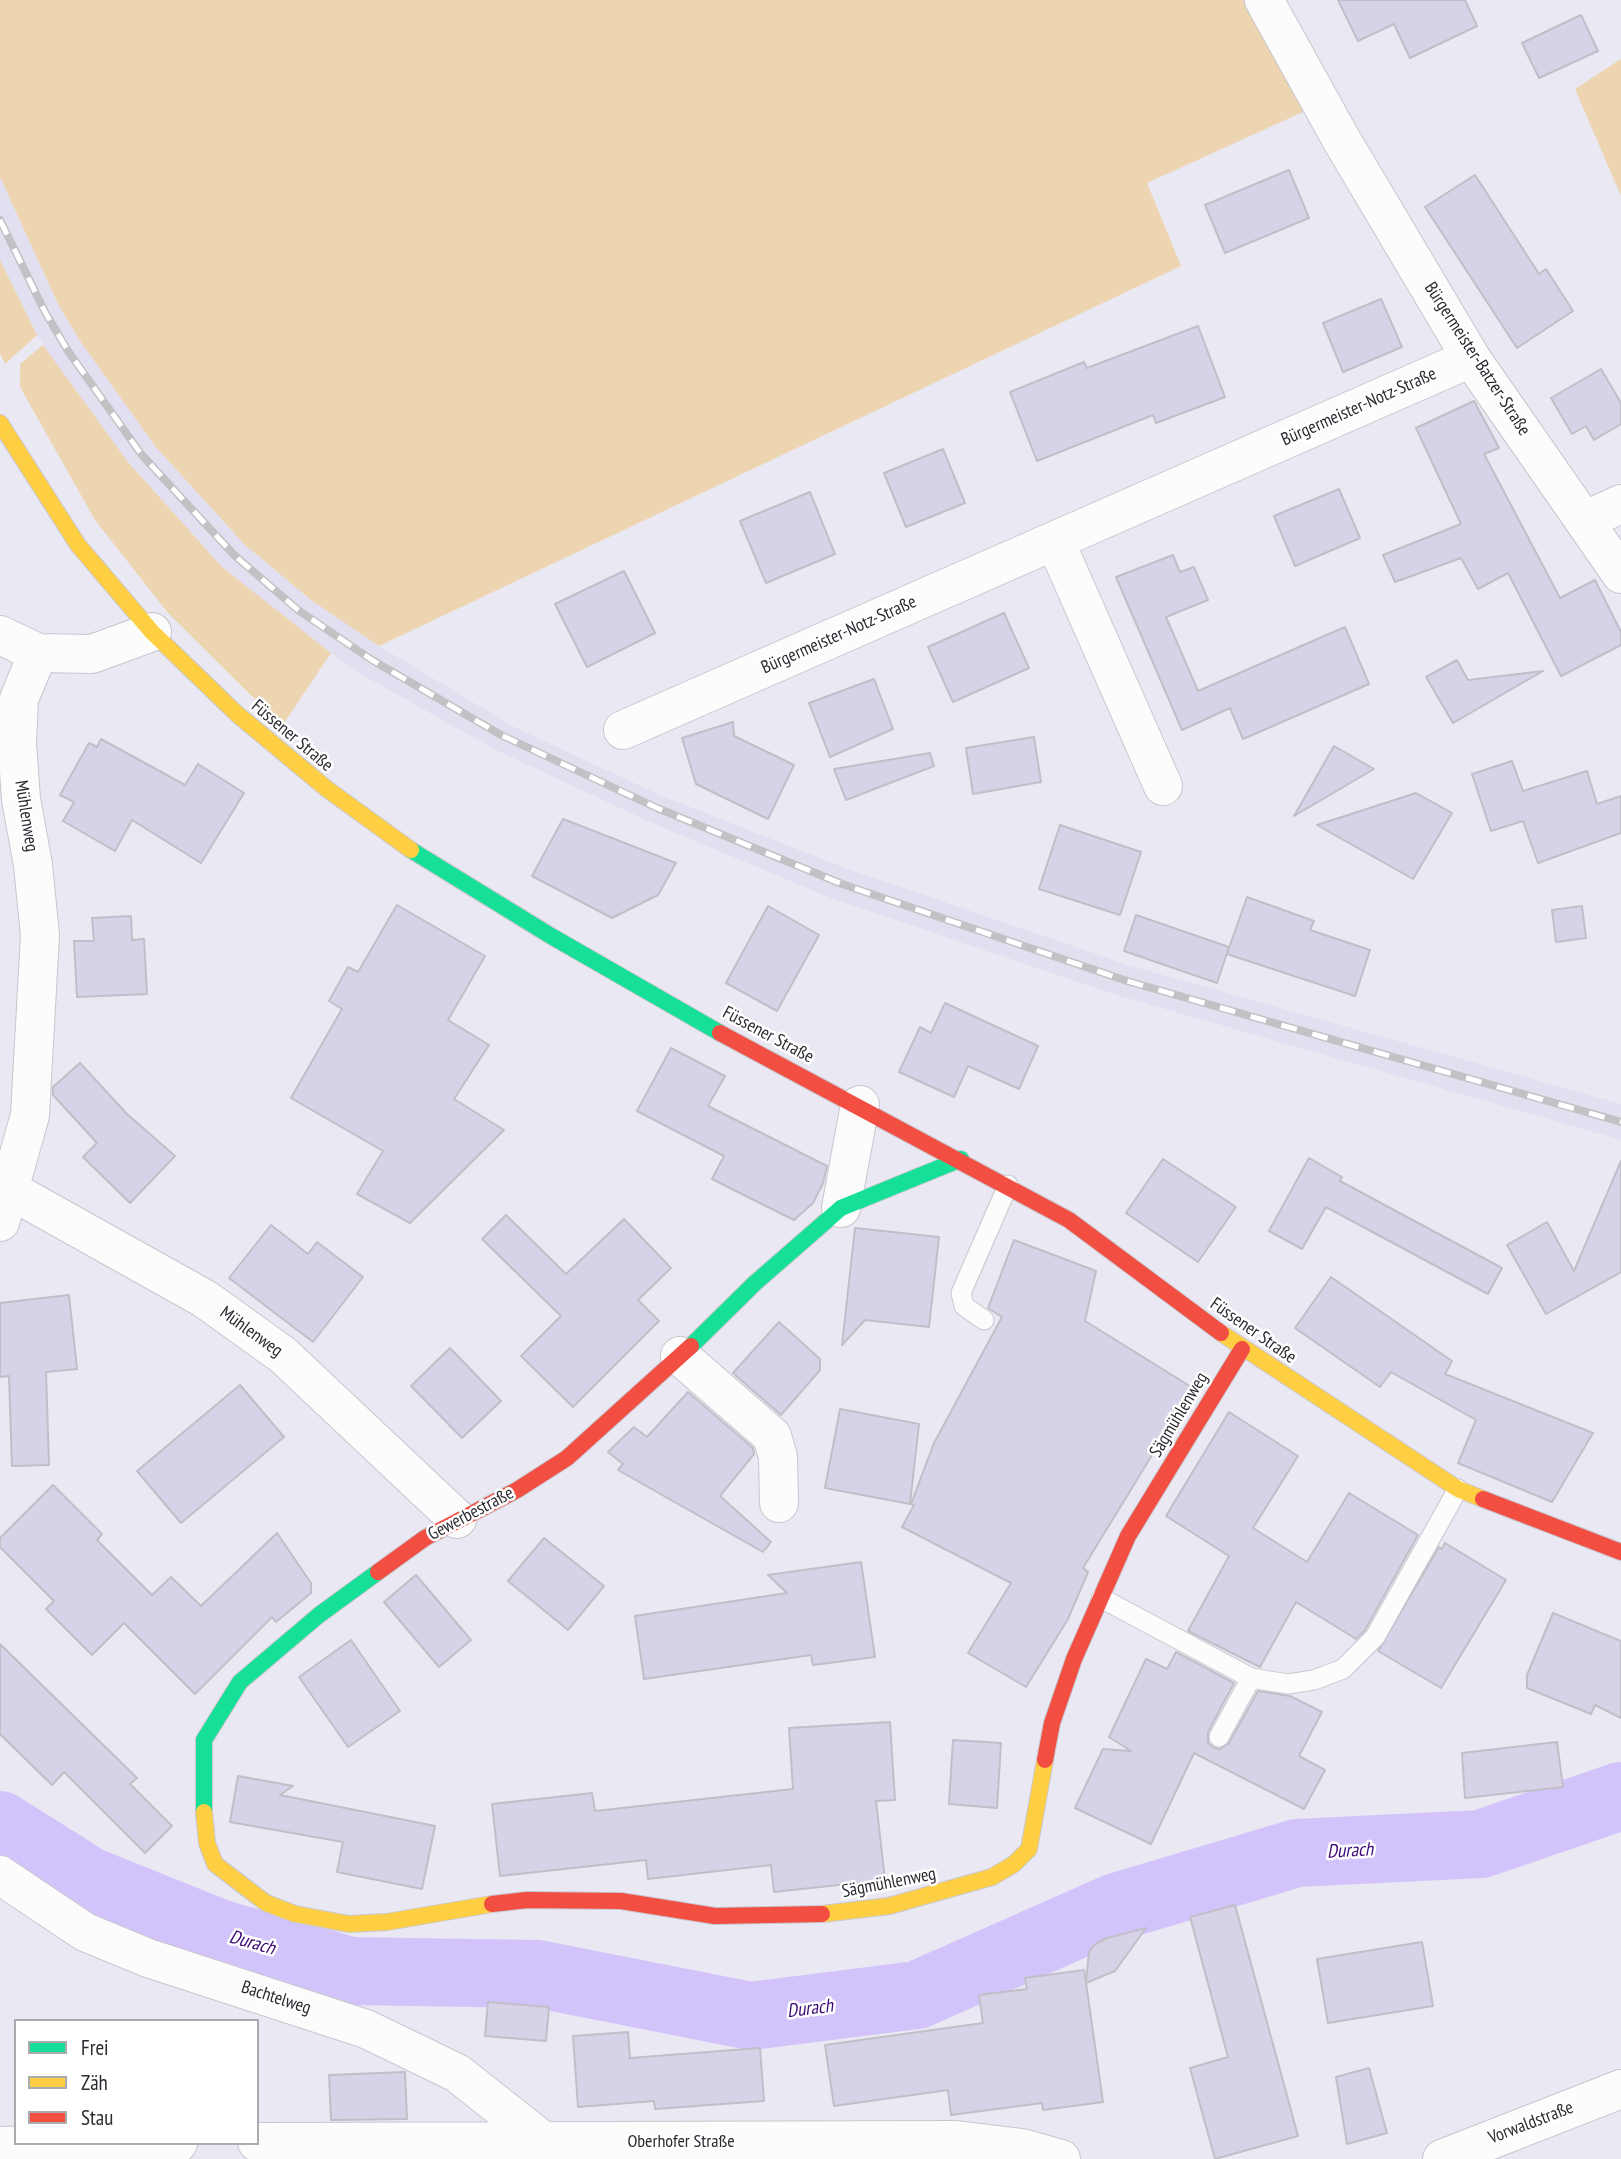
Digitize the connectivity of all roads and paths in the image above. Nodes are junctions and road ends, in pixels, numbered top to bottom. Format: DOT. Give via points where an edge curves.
graph roads {
  1 [pos="1264,0"];
  2 [pos="1471,358"];
  3 [pos="0,423"];
  4 [pos="1621,504"];
  5 [pos="1586,520"];
  6 [pos="1055,541"];
  7 [pos="1621,574"];
  8 [pos="152,632"];
  9 [pos="0,635"];
  10 [pos="38,653"];
  11 [pos="623,730"];
  12 [pos="1163,786"];
  13 [pos="860,1105"];
  14 [pos="961,1159"];
  15 [pos="1009,1185"];
  16 [pos="5,1206"];
  17 [pos="841,1208"];
  18 [pos="984,1320"];
  19 [pos="1242,1349"];
  20 [pos="680,1356"];
  21 [pos="1458,1489"];
  22 [pos="779,1503"];
  23 [pos="457,1519"];
  24 [pos="1621,1552"];
  25 [pos="1101,1598"];
  26 [pos="1251,1678"];
  27 [pos="1219,1737"];
  28 [pos="215,1864"];
  29 [pos="0,1875"];
  30 [pos="1621,2089"];
  31 [pos="542,2140"];
  32 [pos="259,2142"];
  33 [pos="59,2145"];
  34 [pos="0,2146"];
  35 [pos="319,2150"];
  36 [pos="1061,2159"];
  37 [pos="1442,2159"];
  1 -- 2 [label="street, Bürgermeister-Batzer-Straße"];
  2 -- 5 [label="street, Bürgermeister-Batzer-Straße"];
  2 -- 6 [label="street, Bürgermeister-Notz-Straße"];
  3 -- 8 [label="street, Füssener Straße" via="78,545"];
  4 -- 5 [label="street"];
  5 -- 7 [label="street, Bürgermeister-Batzer-Straße"];
  6 -- 11 [label="street, Bürgermeister-Notz-Straße"];
  6 -- 12 [label="street"];
  8 -- 10 [label="street" via="92,654"];
  8 -- 13 [label="street, Füssener Straße" via="237,715 389,836 664,1001"];
  9 -- 10 [label="street"];
  10 -- 16 [label="street, Mühlenweg" via="19,699 17,743 40,935 30,1115"];
  13 -- 14 [label="street, Füssener Straße"];
  13 -- 17 [label="street"];
  14 -- 15 [label="street, Füssener Straße"];
  14 -- 17 [label="street, Gewerbestraße"];
  15 -- 18 [label="lane" via="961,1293 964,1306"];
  15 -- 19 [label="street, Füssener Straße" via="1069,1220"];
  16 -- 23 [label="street, Mühlenweg" via="205,1299 283,1355"];
  17 -- 20 [label="street, Gewerbestraße"];
  19 -- 21 [label="street, Füssener Straße"];
  19 -- 25 [label="street, Sägmühlenweg" via="1128,1536"];
  20 -- 22 [label="street" via="772,1436 778,1457"];
  20 -- 23 [label="street, Gewerbestraße" via="567,1458 517,1490"];
  21 -- 24 [label="street, Füssener Straße"];
  21 -- 26 [label="lane" via="1376,1637 1360,1655 1343,1669 1314,1680 1288,1684"];
  23 -- 28 [label="street, Gewerbestraße" via="319,1615 240,1682 204,1740 203,1800 207,1843"];
  25 -- 26 [label="lane"];
  25 -- 28 [label="street, Sägmühlenweg" via="1052,1723 1028,1849 992,1877 952,1890 890,1906 809,1916 715,1916 621,1901 527,1900 349,1924 265,1903"];
  26 -- 27 [label="lane"];
  29 -- 31 [label="street, Bachtelweg" via="85,1932 148,1958 366,2029 446,2068"];
  30 -- 37 [label="street, Vorwaldstraße"];
  31 -- 35 [label="street, Oberhofer Straße"];
  31 -- 36 [label="street, Oberhofer Straße" via="956,2140 1022,2148"];
  32 -- 35 [label="street, Oberhofer Straße"];
  33 -- 34 [label="street"];
}
